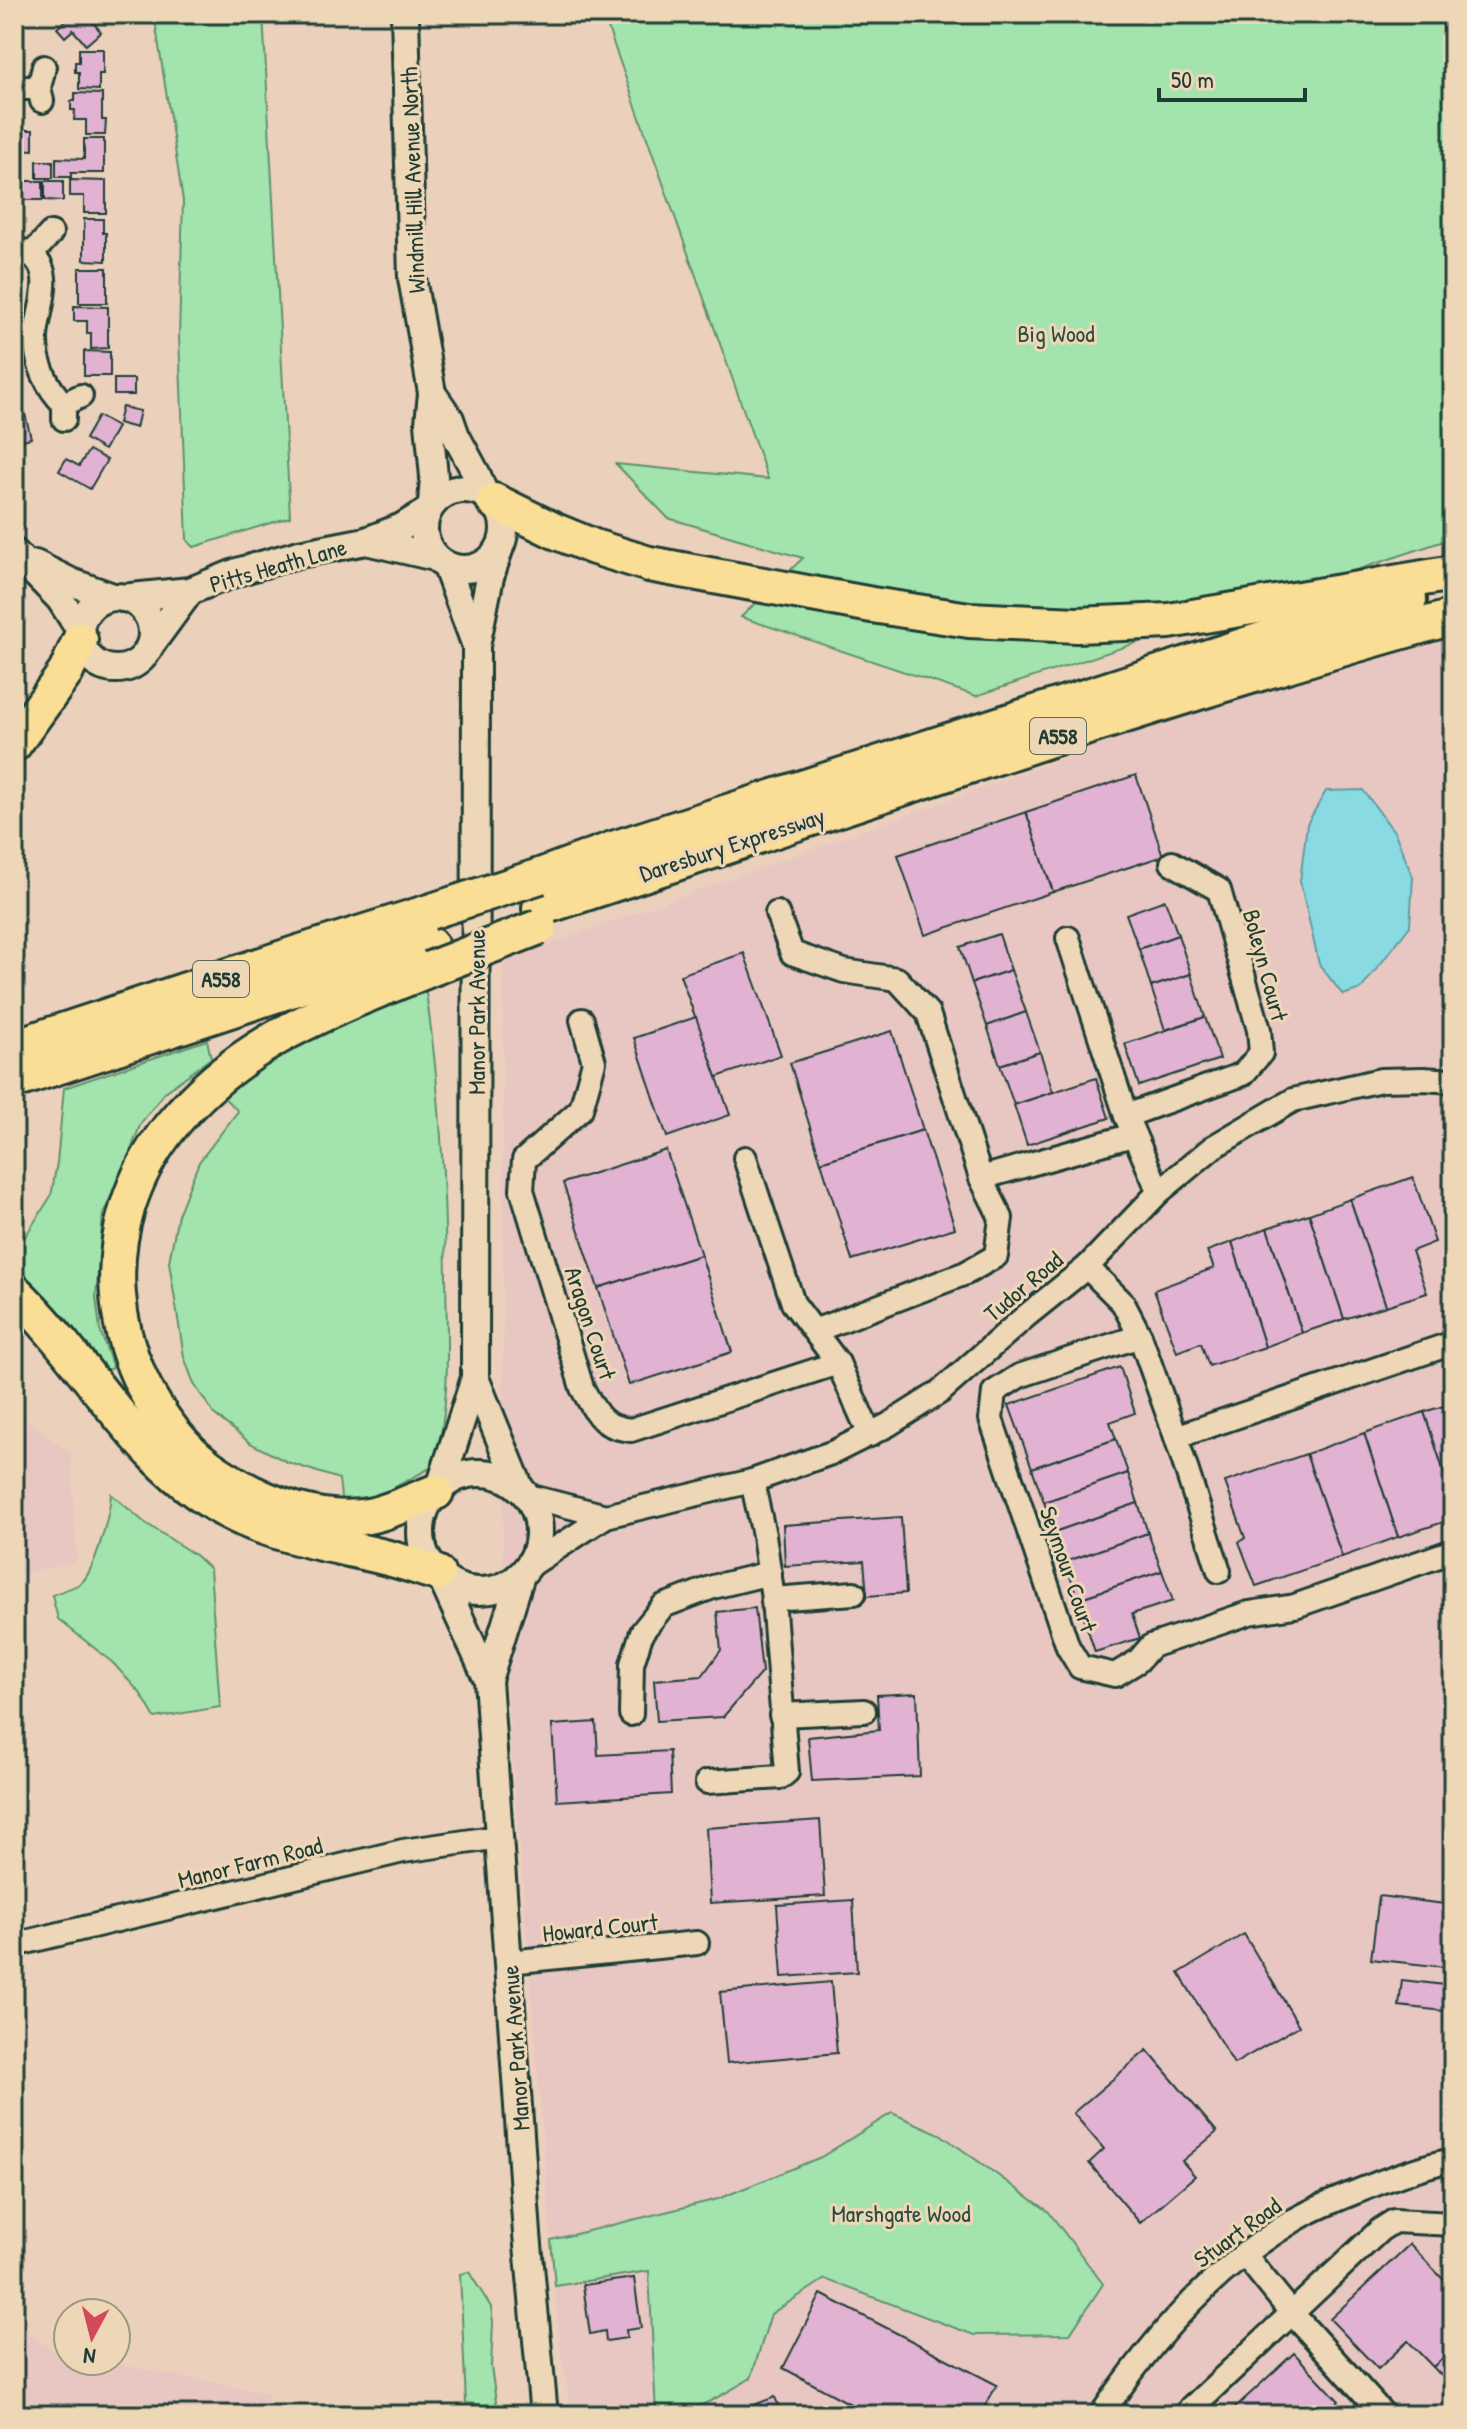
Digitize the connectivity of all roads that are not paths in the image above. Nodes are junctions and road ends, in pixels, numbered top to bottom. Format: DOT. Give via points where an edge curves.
graph roads {
  1 [pos="405,14"];
  2 [pos="42,85"];
  3 [pos="14,88"];
  4 [pos="51,233"];
  5 [pos="23,252"];
  6 [pos="432,393"];
  7 [pos="70,406"];
  8 [pos="489,497"];
  9 [pos="430,508"];
  10 [pos="366,541"];
  11 [pos="499,550"];
  12 [pos="17,555"];
  13 [pos="440,561"];
  14 [pos="1453,573"];
  15 [pos="1453,588"];
  16 [pos="190,591"];
  17 [pos="118,597"];
  18 [pos="1453,617"];
  19 [pos="80,635"];
  20 [pos="476,646"];
  21 [pos="149,647"];
  22 [pos="14,744"];
  23 [pos="1172,863"];
  24 [pos="540,904"];
  25 [pos="777,913"];
  26 [pos="1068,938"];
  27 [pos="430,942"];
  28 [pos="582,1020"];
  29 [pos="14,1047"];
  30 [pos="14,1081"];
  31 [pos="1453,1081"];
  32 [pos="1130,1125"];
  33 [pos="745,1158"];
  34 [pos="981,1178"];
  35 [pos="1159,1192"];
  36 [pos="1087,1267"];
  37 [pos="14,1291"];
  38 [pos="814,1331"];
  39 [pos="1140,1336"];
  40 [pos="1453,1343"];
  41 [pos="838,1363"];
  42 [pos="475,1378"];
  43 [pos="870,1435"];
  44 [pos="1176,1437"];
  45 [pos="752,1481"];
  46 [pos="438,1489"];
  47 [pos="523,1491"];
  48 [pos="606,1516"];
  49 [pos="1453,1551"];
  50 [pos="524,1571"];
  51 [pos="1219,1571"];
  52 [pos="770,1573"];
  53 [pos="439,1575"];
  54 [pos="854,1593"];
  55 [pos="773,1599"];
  56 [pos="488,1680"];
  57 [pos="864,1711"];
  58 [pos="631,1714"];
  59 [pos="781,1715"];
  60 [pos="707,1782"];
  61 [pos="499,1837"];
  62 [pos="697,1943"];
  63 [pos="14,1945"];
  64 [pos="509,1962"];
  65 [pos="1453,2160"];
  66 [pos="1453,2224"];
  67 [pos="1244,2254"];
  68 [pos="1291,2312"];
  69 [pos="544,2415"];
  70 [pos="1101,2415"];
  71 [pos="1184,2415"];
  72 [pos="1384,2415"];
  1 -- 6 [label="street, Windmill Hill Avenue North" via="412,278"];
  2 -- 3 [label="street"];
  4 -- 5 [label="street"];
  5 -- 7 [label="street" via="41,267 45,289 36,339 39,364 54,394"];
  6 -- 8 [label="street, Windmill Hill Avenue North"];
  6 -- 9 [label="street, Windmill Hill Avenue North"];
  8 -- 9 [label="street" via="462,488 440,496"];
  8 -- 11 [label="street" via="505,525"];
  8 -- 14 [label="main road" via="555,531 649,564 969,620 1077,625 1169,621"];
  9 -- 10 [label="street, Pitts Heath Lane" via="402,527"];
  9 -- 13 [label="street" via="424,535"];
  10 -- 13 [label="street, Pitts Heath Lane"];
  10 -- 16 [label="street, Pitts Heath Lane" via="299,554"];
  11 -- 13 [label="street" via="469,569"];
  11 -- 20 [label="street, Manor Park Avenue"];
  12 -- 17 [label="street, Pitts Heath Lane" via="71,582"];
  12 -- 19 [label="street, Pitts Heath Lane" via="60,599"];
  13 -- 20 [label="street, Manor Park Avenue"];
  15 -- 24 [label="main road, Daresbury Expressway / A558" via="1271,637 613,849"];
  16 -- 17 [label="street, Pitts Heath Lane"];
  16 -- 21 [label="street, Pitts Heath Lane"];
  17 -- 19 [label="street" via="94,604 82,620"];
  17 -- 21 [label="street" via="141,607 147,616"];
  18 -- 24 [label="main road, Daresbury Expressway / A558" via="1117,716"];
  19 -- 21 [label="street" via="92,660 112,669 135,664"];
  19 -- 22 [label="main road" via="66,672"];
  20 -- 42 [label="street, Manor Park Avenue"];
  23 -- 32 [label="street, Boleyn Court" via="1219,890 1261,1053 1243,1074"];
  24 -- 27 [label="main road, bridge"];
  24 -- 27 [label="main road, Daresbury Expressway / A558, bridge"];
  25 -- 34 [label="street" via="792,953 844,971 897,979 928,1013"];
  26 -- 32 [label="street"];
  27 -- 29 [label="main road, Daresbury Expressway / A558" via="280,959"];
  27 -- 30 [label="main road, Daresbury Expressway / A558"];
  27 -- 46 [label="main road" via="320,1015 262,1044 211,1082 169,1128 139,1173 123,1217 116,1270 119,1319 137,1373 160,1416 192,1453 226,1479 305,1513 346,1517 373,1515"];
  28 -- 41 [label="street, Aragon Court" via="594,1062 581,1109 524,1160 522,1190 582,1388 599,1418 613,1428 631,1430"];
  31 -- 35 [label="street, Tudor Road" via="1381,1080 1293,1100 1213,1147"];
  32 -- 34 [label="street, Boleyn Court"];
  32 -- 35 [label="street"];
  33 -- 38 [label="street" via="793,1303"];
  34 -- 38 [label="street" via="1001,1218 996,1256 966,1273"];
  35 -- 36 [label="street, Tudor Road"];
  36 -- 39 [label="street" via="1123,1303"];
  36 -- 43 [label="street, Tudor Road" via="940,1392"];
  37 -- 53 [label="main road" via="167,1467 196,1491 273,1531"];
  38 -- 41 [label="street"];
  39 -- 44 [label="street"];
  39 -- 49 [label="street, Seymour Court" via="1019,1376 994,1392 991,1419 1068,1647 1080,1667 1115,1675 1151,1646 1249,1613 1295,1606"];
  40 -- 44 [label="street"];
  41 -- 43 [label="street"];
  42 -- 46 [label="street, Manor Park Avenue"];
  42 -- 47 [label="street, Manor Park Avenue"];
  43 -- 45 [label="street, Tudor Road"];
  44 -- 51 [label="street"];
  45 -- 48 [label="street, Tudor Road"];
  45 -- 52 [label="street"];
  46 -- 47 [label="street" via="454,1478 479,1473 504,1478"];
  46 -- 53 [label="street" via="426,1507 421,1542"];
  47 -- 48 [label="street, Tudor Road"];
  47 -- 50 [label="street" via="539,1531"];
  48 -- 50 [label="street, Tudor Road"];
  50 -- 53 [label="street" via="507,1585 473,1591"];
  50 -- 56 [label="street, Manor Park Avenue"];
  52 -- 55 [label="street"];
  52 -- 58 [label="street" via="663,1606 642,1632 632,1664"];
  53 -- 56 [label="street, Manor Park Avenue"];
  54 -- 55 [label="street"];
  55 -- 59 [label="street"];
  56 -- 61 [label="street, Manor Park Avenue"];
  57 -- 59 [label="street"];
  59 -- 60 [label="street" via="787,1772 781,1777"];
  61 -- 63 [label="street, Manor Farm Road" via="403,1851"];
  61 -- 64 [label="street, Manor Park Avenue"];
  62 -- 64 [label="street, Howard Court"];
  64 -- 69 [label="street, Manor Park Avenue"];
  65 -- 67 [label="street, Stuart Road" via="1325,2204"];
  66 -- 68 [label="street" via="1394,2221"];
  67 -- 68 [label="street"];
  67 -- 70 [label="street, Stuart Road" via="1178,2314"];
  68 -- 71 [label="street"];
  68 -- 72 [label="street"];
}
